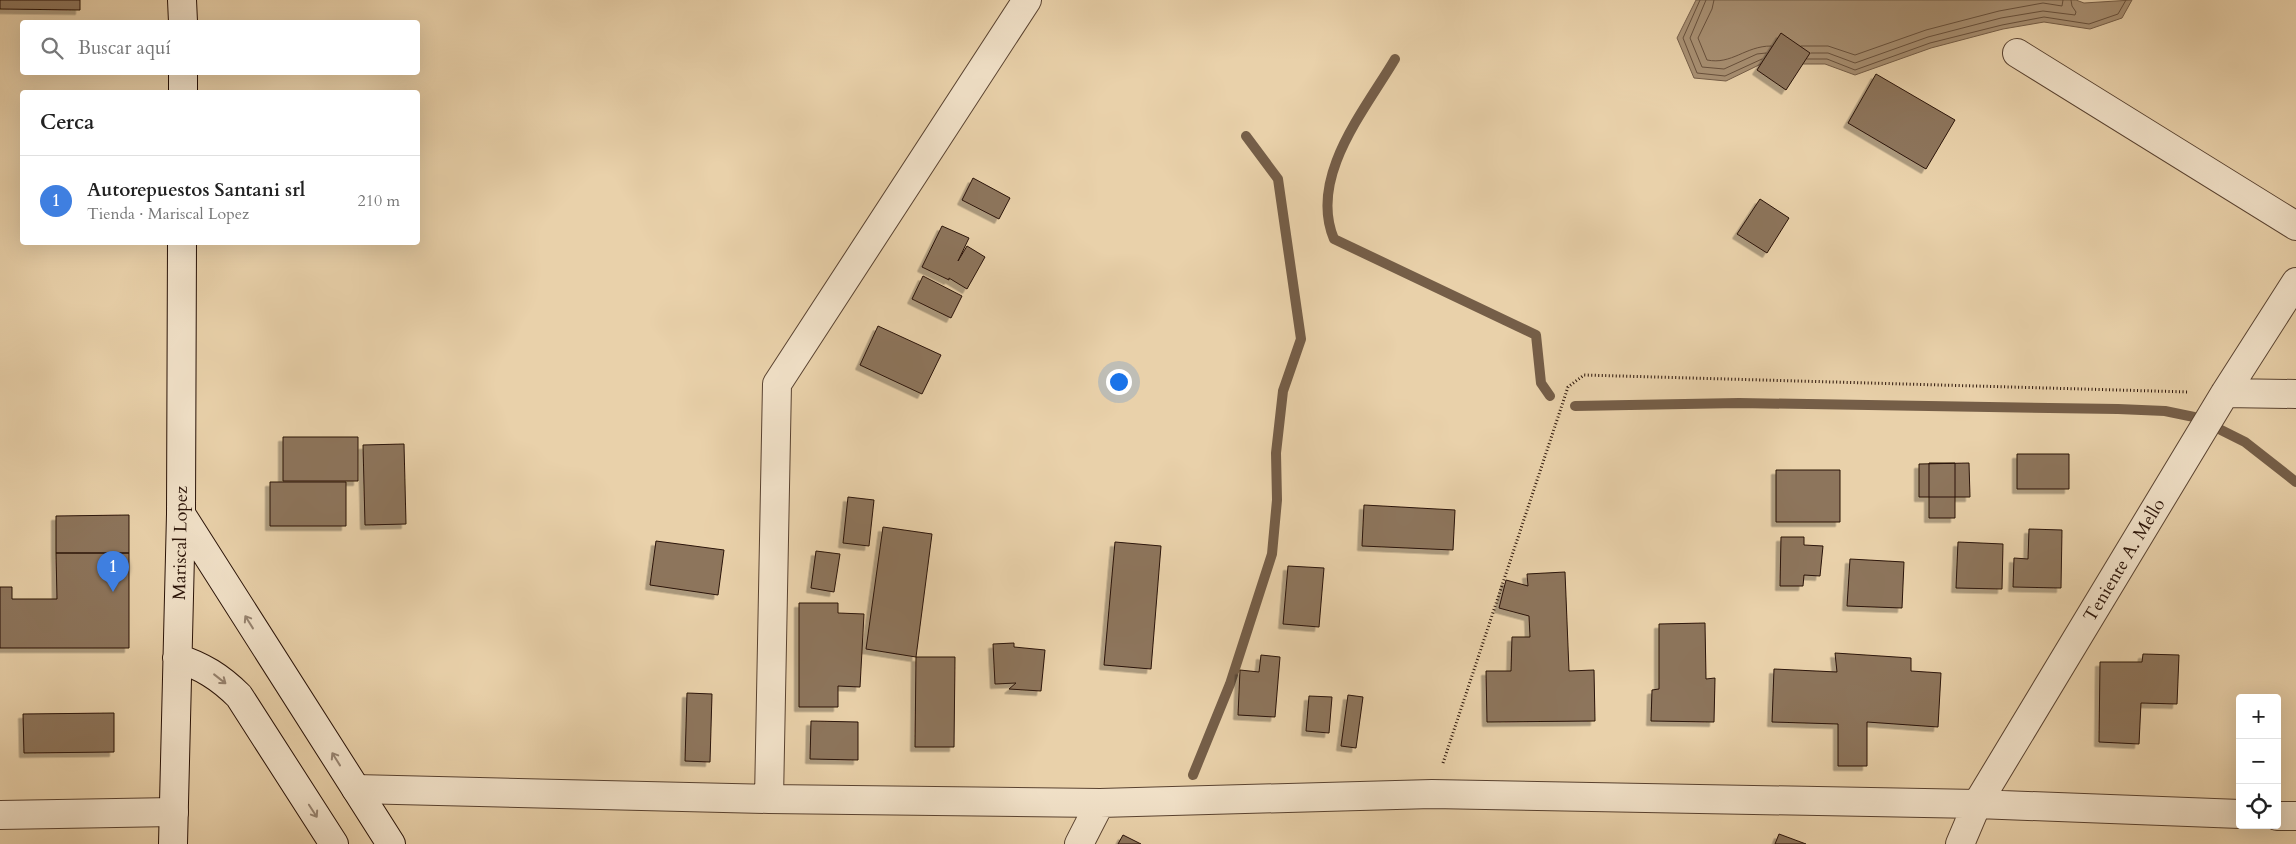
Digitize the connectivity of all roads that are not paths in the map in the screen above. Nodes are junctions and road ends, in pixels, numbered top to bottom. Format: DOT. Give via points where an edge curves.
graph roads {
  1 [pos="182,0"];
  2 [pos="1027,0"];
  3 [pos="183,20"];
  4 [pos="2017,53"];
  5 [pos="183,75"];
  6 [pos="183,90"];
  7 [pos="2296,226"];
  8 [pos="182,245"];
  9 [pos="2296,282"];
  10 [pos="2225,393"];
  11 [pos="2296,394"];
  12 [pos="181,514"];
  13 [pos="177,658"];
  14 [pos="356,789"];
  15 [pos="769,798"];
  16 [pos="1100,803"];
  17 [pos="1977,804"];
  18 [pos="174,812"];
  19 [pos="0,814"];
  20 [pos="2236,814"];
  21 [pos="2281,816"];
  22 [pos="2296,816"];
  23 [pos="173,844"];
  24 [pos="334,844"];
  25 [pos="391,844"];
  26 [pos="1079,844"];
  27 [pos="1960,844"];
  1 -- 3 [label="street"];
  2 -- 15 [label="street" via="777,384"];
  4 -- 7 [label="street"];
  5 -- 6 [label="street"];
  8 -- 12 [label="street, Mariscal Lopez"];
  9 -- 10 [label="street, Teniente A. Mello"];
  10 -- 11 [label="street"];
  10 -- 17 [label="street, Teniente A. Mello"];
  12 -- 13 [label="street, Mariscal Lopez"];
  14 -- 12 [label="street, one-way"];
  13 -- 18 [label="street, Mariscal Lopez"];
  13 -- 24 [label="street, one-way" via="221,678 239,696"];
  14 -- 15 [label="street"];
  14 -- 25 [label="street"];
  15 -- 16 [label="street"];
  16 -- 17 [label="street" via="1432,794"];
  16 -- 26 [label="street"];
  17 -- 20 [label="street"];
  17 -- 27 [label="street, Teniente A. Mello"];
  18 -- 19 [label="street"];
  18 -- 23 [label="street, Mariscal Lopez"];
  21 -- 22 [label="street"];
}
